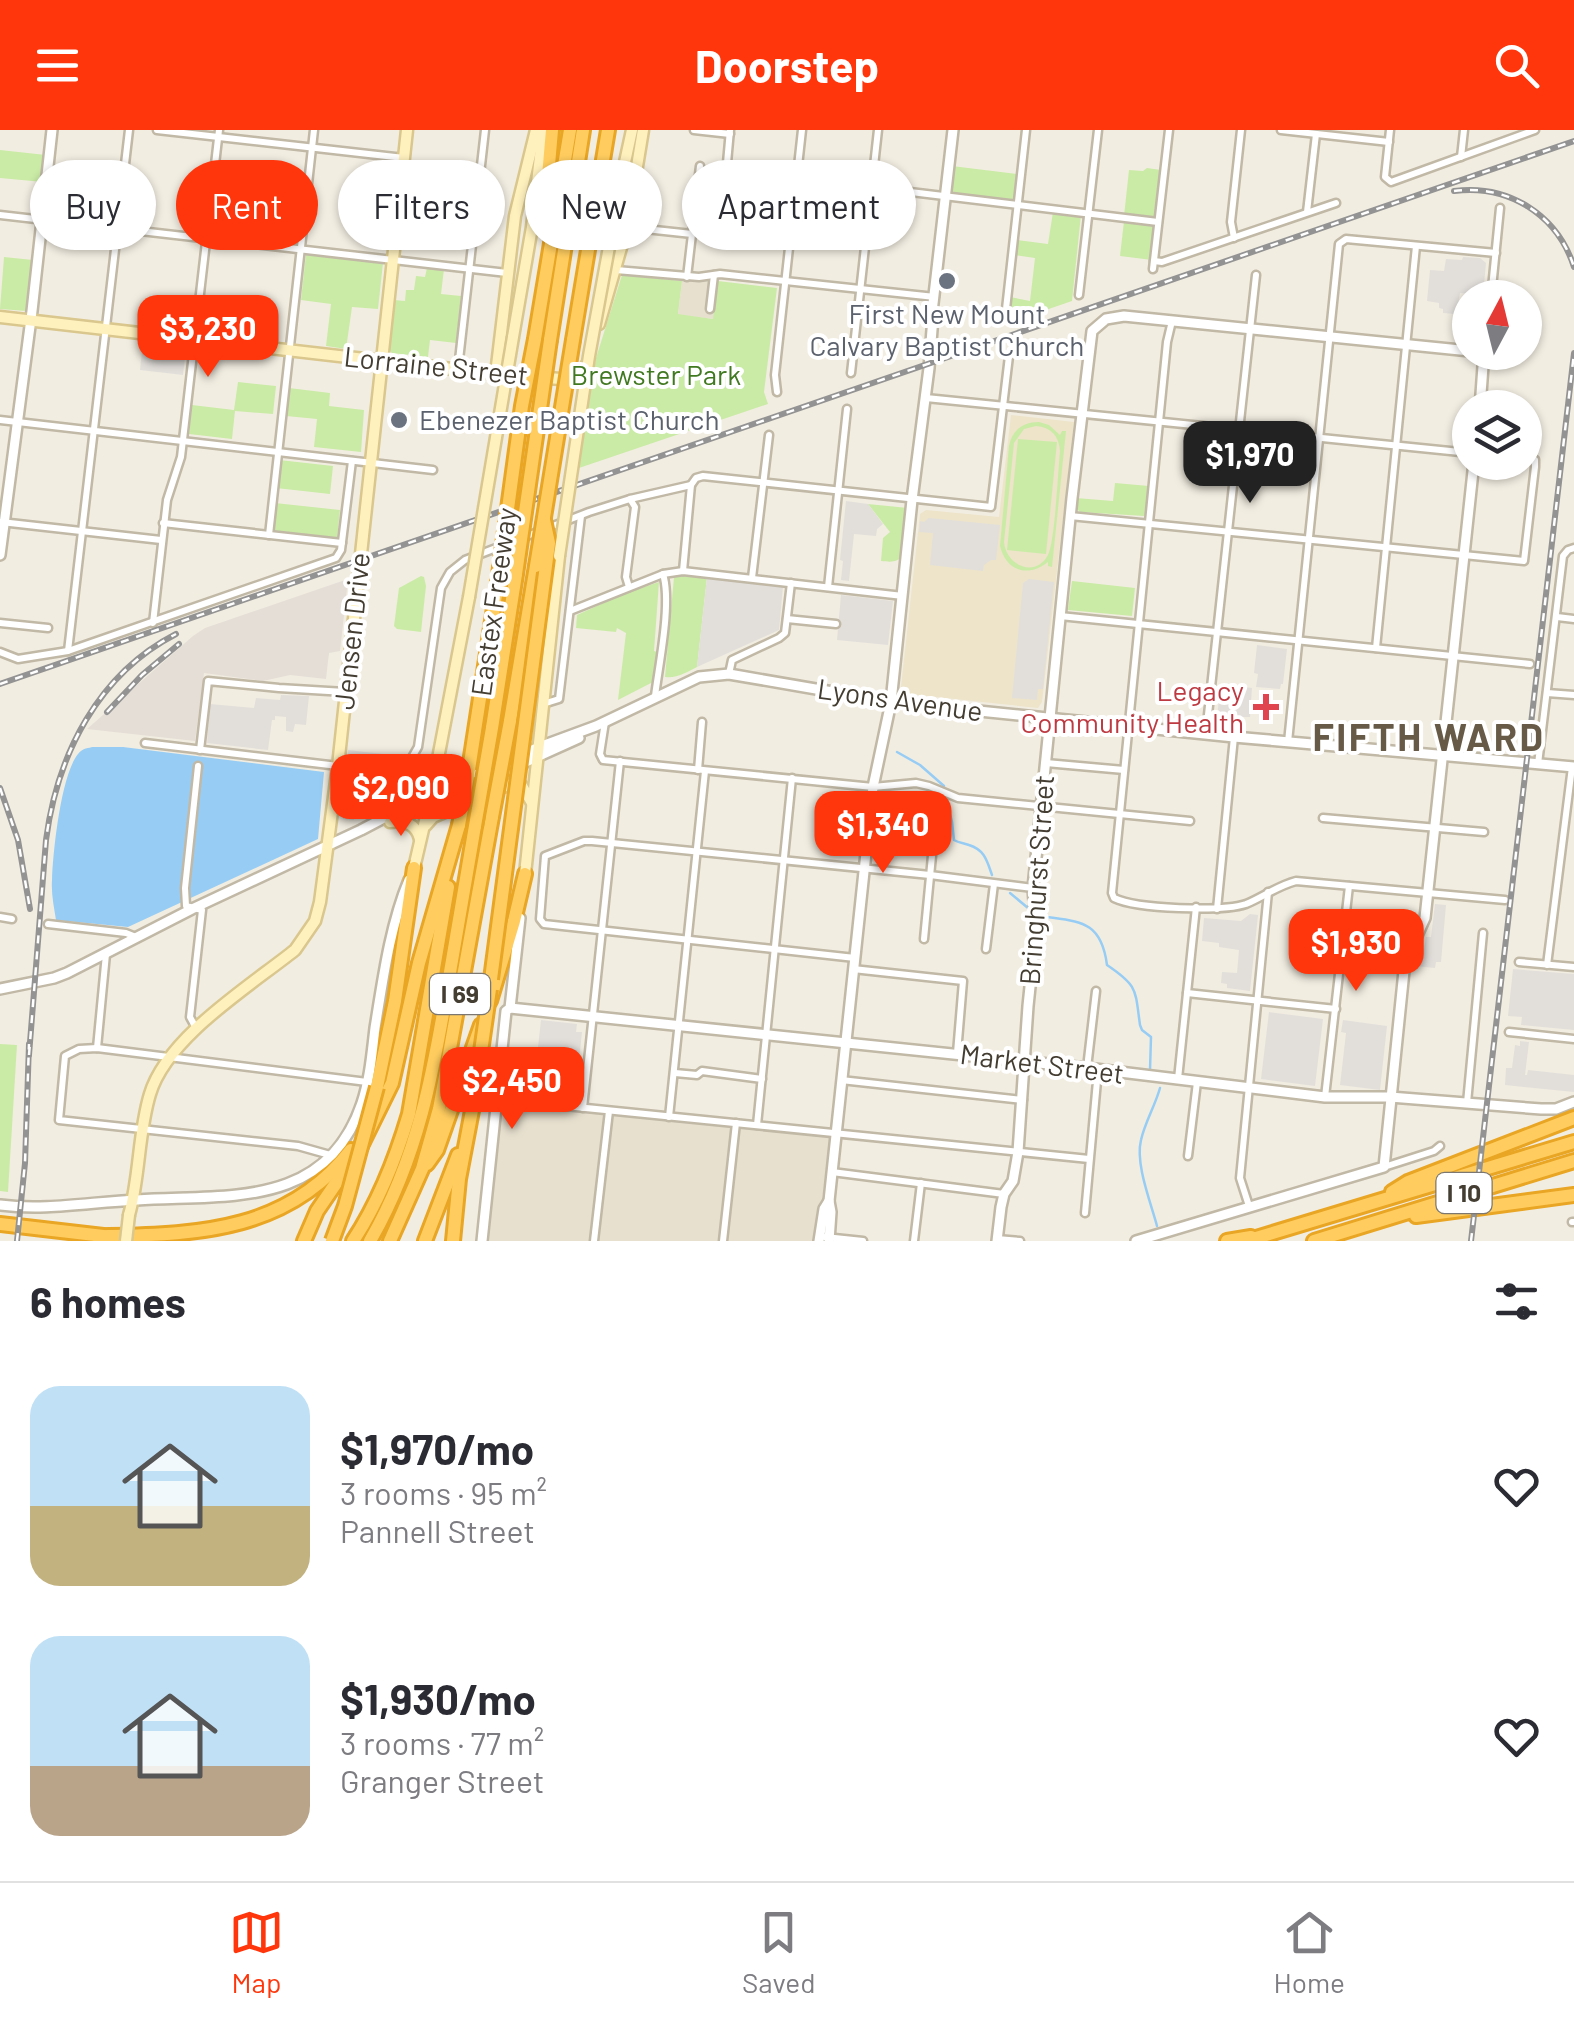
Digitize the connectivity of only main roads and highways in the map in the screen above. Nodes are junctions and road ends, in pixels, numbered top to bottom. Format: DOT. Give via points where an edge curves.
graph roads {
  1 [pos="407,130"];
  2 [pos="539,130"];
  3 [pos="552,130"];
  4 [pos="570,130"];
  5 [pos="583,130"];
  6 [pos="608,130"];
  7 [pos="632,130"];
  8 [pos="643,130"];
  9 [pos="550,160"];
  10 [pos="565,160"];
  11 [pos="551,250"];
  12 [pos="0,317"];
  13 [pos="382,361"];
  14 [pos="496,374"];
  15 [pos="550,522"];
  16 [pos="532,804"];
  17 [pos="389,819"];
  18 [pos="459,825"];
  19 [pos="423,830"];
  20 [pos="420,845"];
  21 [pos="414,868"];
  22 [pos="524,874"];
  23 [pos="384,1103"];
  24 [pos="1574,1118"];
  25 [pos="470,1123"];
  26 [pos="1574,1142"];
  27 [pos="1574,1161"];
  28 [pos="422,1170"];
  29 [pos="1574,1195"];
  30 [pos="1376,1202"];
  31 [pos="0,1224"];
  32 [pos="1354,1228"];
  33 [pos="1273,1233"];
  34 [pos="108,1236"];
  35 [pos="126,1241"];
  36 [pos="147,1241"];
  37 [pos="304,1241"];
  38 [pos="332,1241"];
  39 [pos="353,1241"];
  40 [pos="370,1241"];
  41 [pos="390,1241"];
  42 [pos="425,1241"];
  43 [pos="453,1241"];
  44 [pos="1227,1241"];
  45 [pos="1246,1241"];
  46 [pos="1314,1241"];
  1 -- 13 [label="main road, Jensen Drive"];
  2 -- 14 [label="main road" via="516,216"];
  2 -- 19 [label="main road, bridge" via="532,227"];
  3 -- 9 [label="highway"];
  4 -- 10 [label="highway, Eastex Freeway / I 69"];
  5 -- 40 [label="highway, bridge" via="440,1034 403,1175"];
  6 -- 15 [label="highway, Eastex Freeway / I 69, bridge"];
  7 -- 16 [label="main road, bridge" via="559,556"];
  8 -- 14 [label="main road, Lorraine Street" via="626,227 588,362 574,380"];
  11 -- 18 [label="highway, Eastex Freeway / I 69, bridge"];
  12 -- 13 [label="main road, Lorraine Street"];
  13 -- 14 [label="main road, Lorraine Street"];
  13 -- 35 [label="main road, Jensen Drive, bridge" via="318,910 296,950 196,1028 168,1059 150,1091"];
  15 -- 25 [label="highway, bridge"];
  15 -- 28 [label="highway, Eastex Freeway / I 69, bridge" via="536,566 439,1110"];
  16 -- 19 [label="main road" via="522,786 508,785 433,817"];
  16 -- 22 [label="main road"];
  17 -- 20 [label="main road" via="413,826"];
  18 -- 23 [label="highway"];
  18 -- 39 [label="highway, Eastex Freeway / I 69" via="408,1114"];
  19 -- 20 [label="main road"];
  20 -- 21 [label="main road"];
  21 -- 38 [label="highway, bridge" via="395,1001"];
  22 -- 28 [label="highway" via="502,966 437,1150"];
  23 -- 34 [label="highway" via="328,1176 282,1208 206,1230"];
  23 -- 37 [label="highway"];
  24 -- 30 [label="highway" via="1408,1182"];
  25 -- 42 [label="highway"];
  25 -- 43 [label="highway"];
  26 -- 30 [label="highway, I 10"];
  27 -- 32 [label="highway, I 10"];
  28 -- 41 [label="highway, Eastex Freeway / I 69"];
  29 -- 32 [label="highway"];
  30 -- 33 [label="highway, I 10"];
  31 -- 34 [label="highway"];
  32 -- 46 [label="highway, I 10"];
  33 -- 44 [label="highway"];
  33 -- 45 [label="highway, I 10"];
  34 -- 36 [label="highway"];
}
